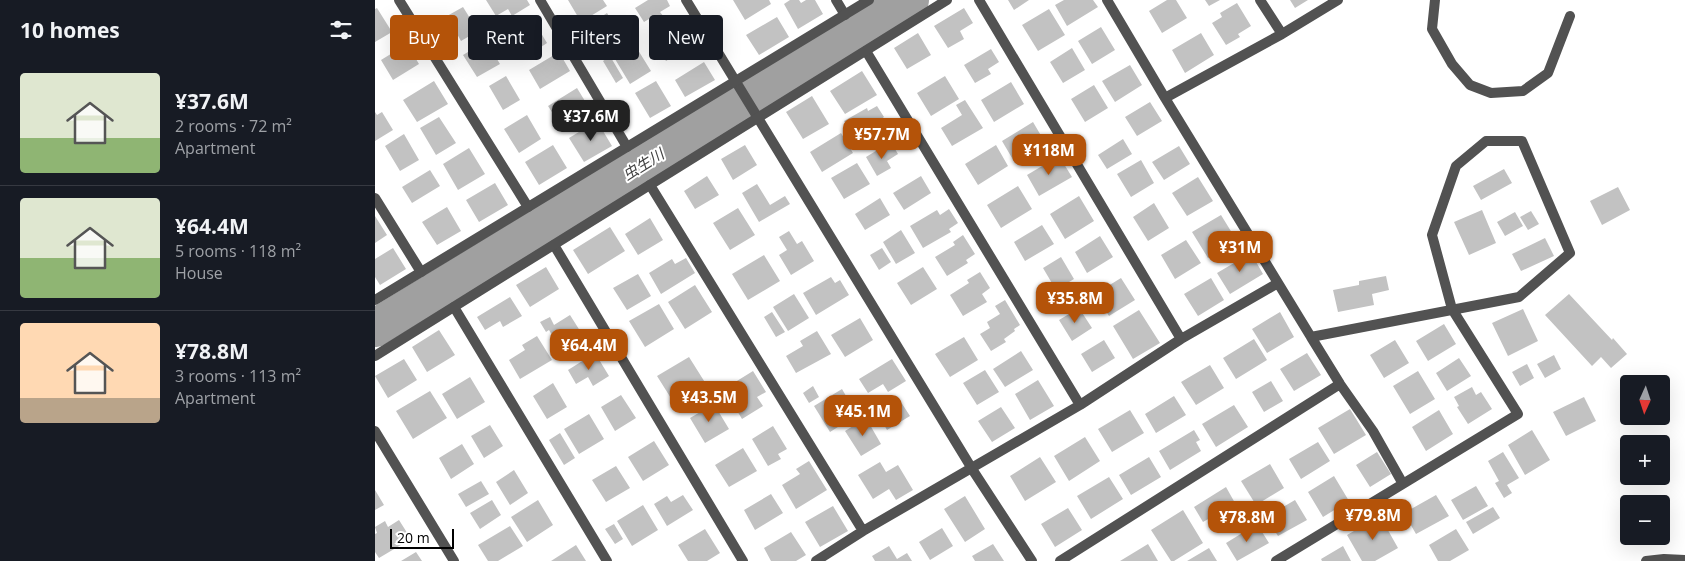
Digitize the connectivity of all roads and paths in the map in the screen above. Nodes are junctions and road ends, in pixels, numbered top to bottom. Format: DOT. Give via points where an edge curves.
graph roads {
  1 [pos="399,0"];
  2 [pos="539,0"];
  3 [pos="686,0"];
  4 [pos="836,0"];
  5 [pos="869,0"];
  6 [pos="947,0"];
  7 [pos="979,0"];
  8 [pos="1107,0"];
  9 [pos="1260,0"];
  10 [pos="1338,0"];
  11 [pos="1435,0"];
  12 [pos="845,15"];
  13 [pos="1571,16"];
  14 [pos="1282,34"];
  15 [pos="866,50"];
  16 [pos="736,80"];
  17 [pos="1165,98"];
  18 [pos="759,117"];
  19 [pos="627,147"];
  20 [pos="650,185"];
  21 [pos="375,198"];
  22 [pos="529,207"];
  23 [pos="554,244"];
  24 [pos="421,272"];
  25 [pos="1278,283"];
  26 [pos="375,300"];
  27 [pos="454,307"];
  28 [pos="1452,309"];
  29 [pos="1311,337"];
  30 [pos="1181,339"];
  31 [pos="375,356"];
  32 [pos="1340,384"];
  33 [pos="1080,405"];
  34 [pos="375,431"];
  35 [pos="972,467"];
  36 [pos="1403,484"];
  37 [pos="863,531"];
  38 [pos="1685,560"];
  39 [pos="454,561"];
  40 [pos="607,561"];
  41 [pos="743,561"];
  42 [pos="816,561"];
  43 [pos="1032,561"];
  44 [pos="1060,561"];
  45 [pos="1276,561"];
  46 [pos="1646,561"];
  1 -- 22 [label="street"];
  2 -- 19 [label="street"];
  3 -- 16 [label="street"];
  4 -- 12 [label="street"];
  5 -- 12 [label="street"];
  6 -- 15 [label="street"];
  7 -- 30 [label="street"];
  8 -- 17 [label="street"];
  9 -- 14 [label="street"];
  10 -- 14 [label="street"];
  11 -- 13 [label="street" via="1432,29 1451,64 1470,85 1491,94 1523,91 1548,73"];
  12 -- 16 [label="street"];
  14 -- 17 [label="street"];
  15 -- 18 [label="street"];
  15 -- 33 [label="street"];
  16 -- 18 [label="street"];
  16 -- 19 [label="street"];
  17 -- 25 [label="street"];
  18 -- 20 [label="street"];
  18 -- 35 [label="street"];
  19 -- 22 [label="street"];
  20 -- 23 [label="street"];
  20 -- 37 [label="street"];
  21 -- 24 [label="street"];
  22 -- 24 [label="street"];
  23 -- 27 [label="street"];
  23 -- 41 [label="street"];
  24 -- 26 [label="street"];
  25 -- 29 [label="street"];
  25 -- 30 [label="street"];
  27 -- 31 [label="street"];
  27 -- 40 [label="street"];
  28 -- 28 [label="street" via="1519,297 1570,253 1522,141 1486,140 1456,166 1431,235"];
  28 -- 29 [label="street"];
  28 -- 36 [label="street" via="1518,414"];
  29 -- 32 [label="street"];
  30 -- 33 [label="street"];
  32 -- 36 [label="street" via="1373,431"];
  32 -- 44 [label="street"];
  33 -- 35 [label="street"];
  34 -- 39 [label="street"];
  35 -- 37 [label="street"];
  35 -- 43 [label="street"];
  36 -- 45 [label="street"];
  37 -- 42 [label="street"];
  38 -- 46 [label="street"];
}
